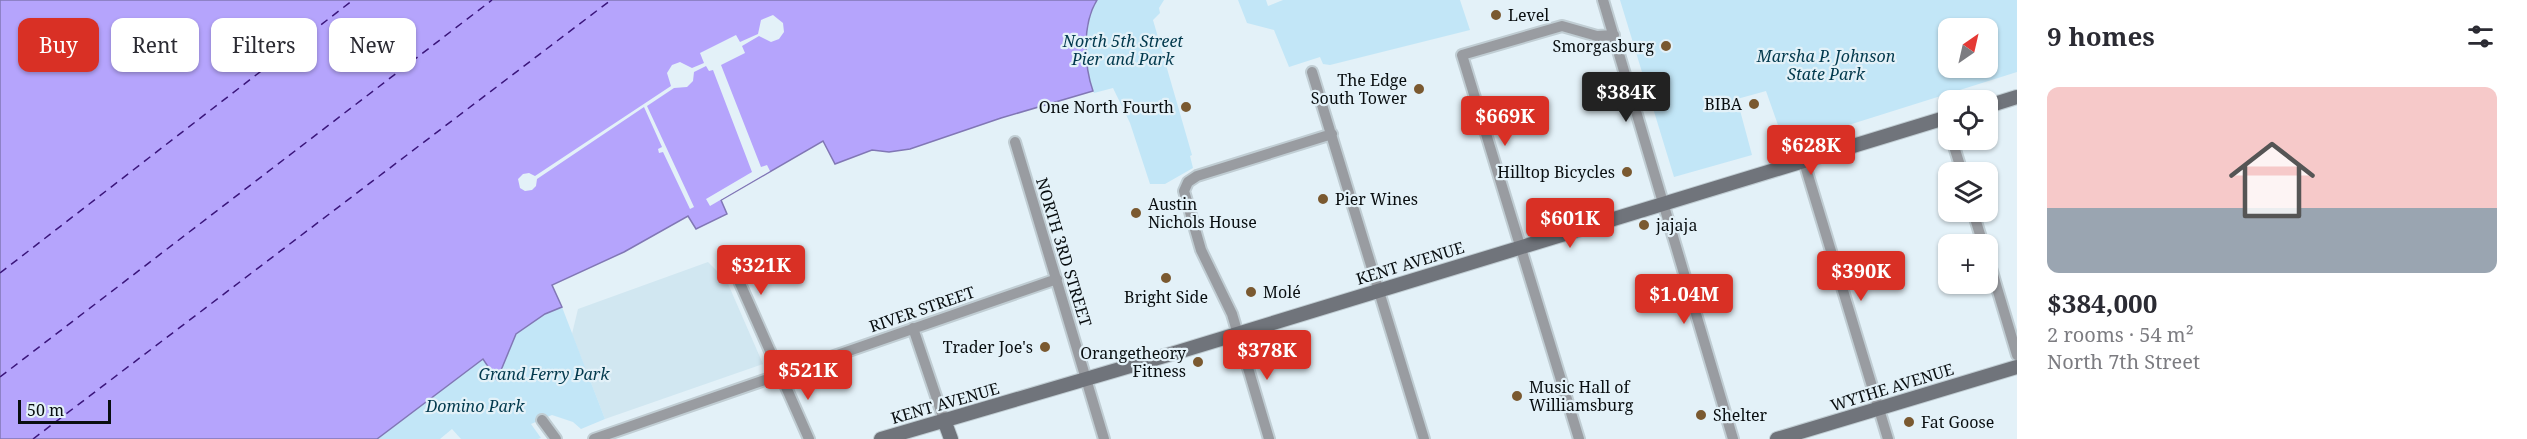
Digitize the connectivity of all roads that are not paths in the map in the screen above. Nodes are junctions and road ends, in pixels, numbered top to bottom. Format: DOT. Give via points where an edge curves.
graph roads {
  1 [pos="1603,0"];
  2 [pos="1614,35"];
  3 [pos="1312,72"];
  4 [pos="2017,97"];
  5 [pos="1998,103"];
  6 [pos="1938,124"];
  7 [pos="1332,134"];
  8 [pos="1015,142"];
  9 [pos="1804,162"];
  10 [pos="1664,203"];
  11 [pos="1522,247"];
  12 [pos="732,263"];
  13 [pos="1056,279"];
  14 [pos="1378,289"];
  15 [pos="1998,291"];
  16 [pos="913,328"];
  17 [pos="1238,332"];
  18 [pos="2017,355"];
  19 [pos="2017,367"];
  20 [pos="781,374"];
  21 [pos="1086,378"];
  22 [pos="1879,408"];
  23 [pos="543,420"];
  24 [pos="944,420"];
  25 [pos="556,439"];
  26 [pos="594,439"];
  27 [pos="809,439"];
  28 [pos="881,439"];
  29 [pos="951,439"];
  30 [pos="1104,439"];
  31 [pos="1269,439"];
  32 [pos="1424,439"];
  33 [pos="1579,439"];
  34 [pos="1733,439"];
  35 [pos="1778,439"];
  36 [pos="1888,439"];
  1 -- 2 [label="street"];
  2 -- 10 [label="street"];
  2 -- 11 [label="street" via="1597,36 1562,26 1462,56"];
  3 -- 7 [label="street"];
  4 -- 5 [label="main road"];
  6 -- 9 [label="main road, KENT AVENUE"];
  7 -- 14 [label="street"];
  7 -- 17 [label="street" via="1205,173 1186,186 1185,195 1201,250"];
  8 -- 13 [label="street, NORTH 3RD STREET"];
  9 -- 10 [label="main road, KENT AVENUE"];
  9 -- 22 [label="street"];
  10 -- 11 [label="main road, KENT AVENUE"];
  10 -- 34 [label="street"];
  11 -- 14 [label="main road, KENT AVENUE"];
  11 -- 33 [label="street"];
  12 -- 20 [label="street"];
  13 -- 16 [label="street, RIVER STREET"];
  13 -- 21 [label="street, NORTH 3RD STREET"];
  14 -- 17 [label="main road, KENT AVENUE"];
  14 -- 32 [label="street"];
  15 -- 18 [label="street"];
  16 -- 20 [label="street, RIVER STREET"];
  16 -- 24 [label="street"];
  17 -- 21 [label="main road, KENT AVENUE"];
  17 -- 31 [label="street"];
  19 -- 22 [label="main road, WYTHE AVENUE"];
  20 -- 26 [label="street, RIVER STREET"];
  20 -- 27 [label="street"];
  21 -- 24 [label="main road, KENT AVENUE"];
  21 -- 30 [label="street, NORTH 3RD STREET"];
  22 -- 35 [label="main road, WYTHE AVENUE"];
  22 -- 36 [label="street"];
  23 -- 25 [label="street"];
  24 -- 28 [label="main road, KENT AVENUE"];
  24 -- 29 [label="main road"];
}
